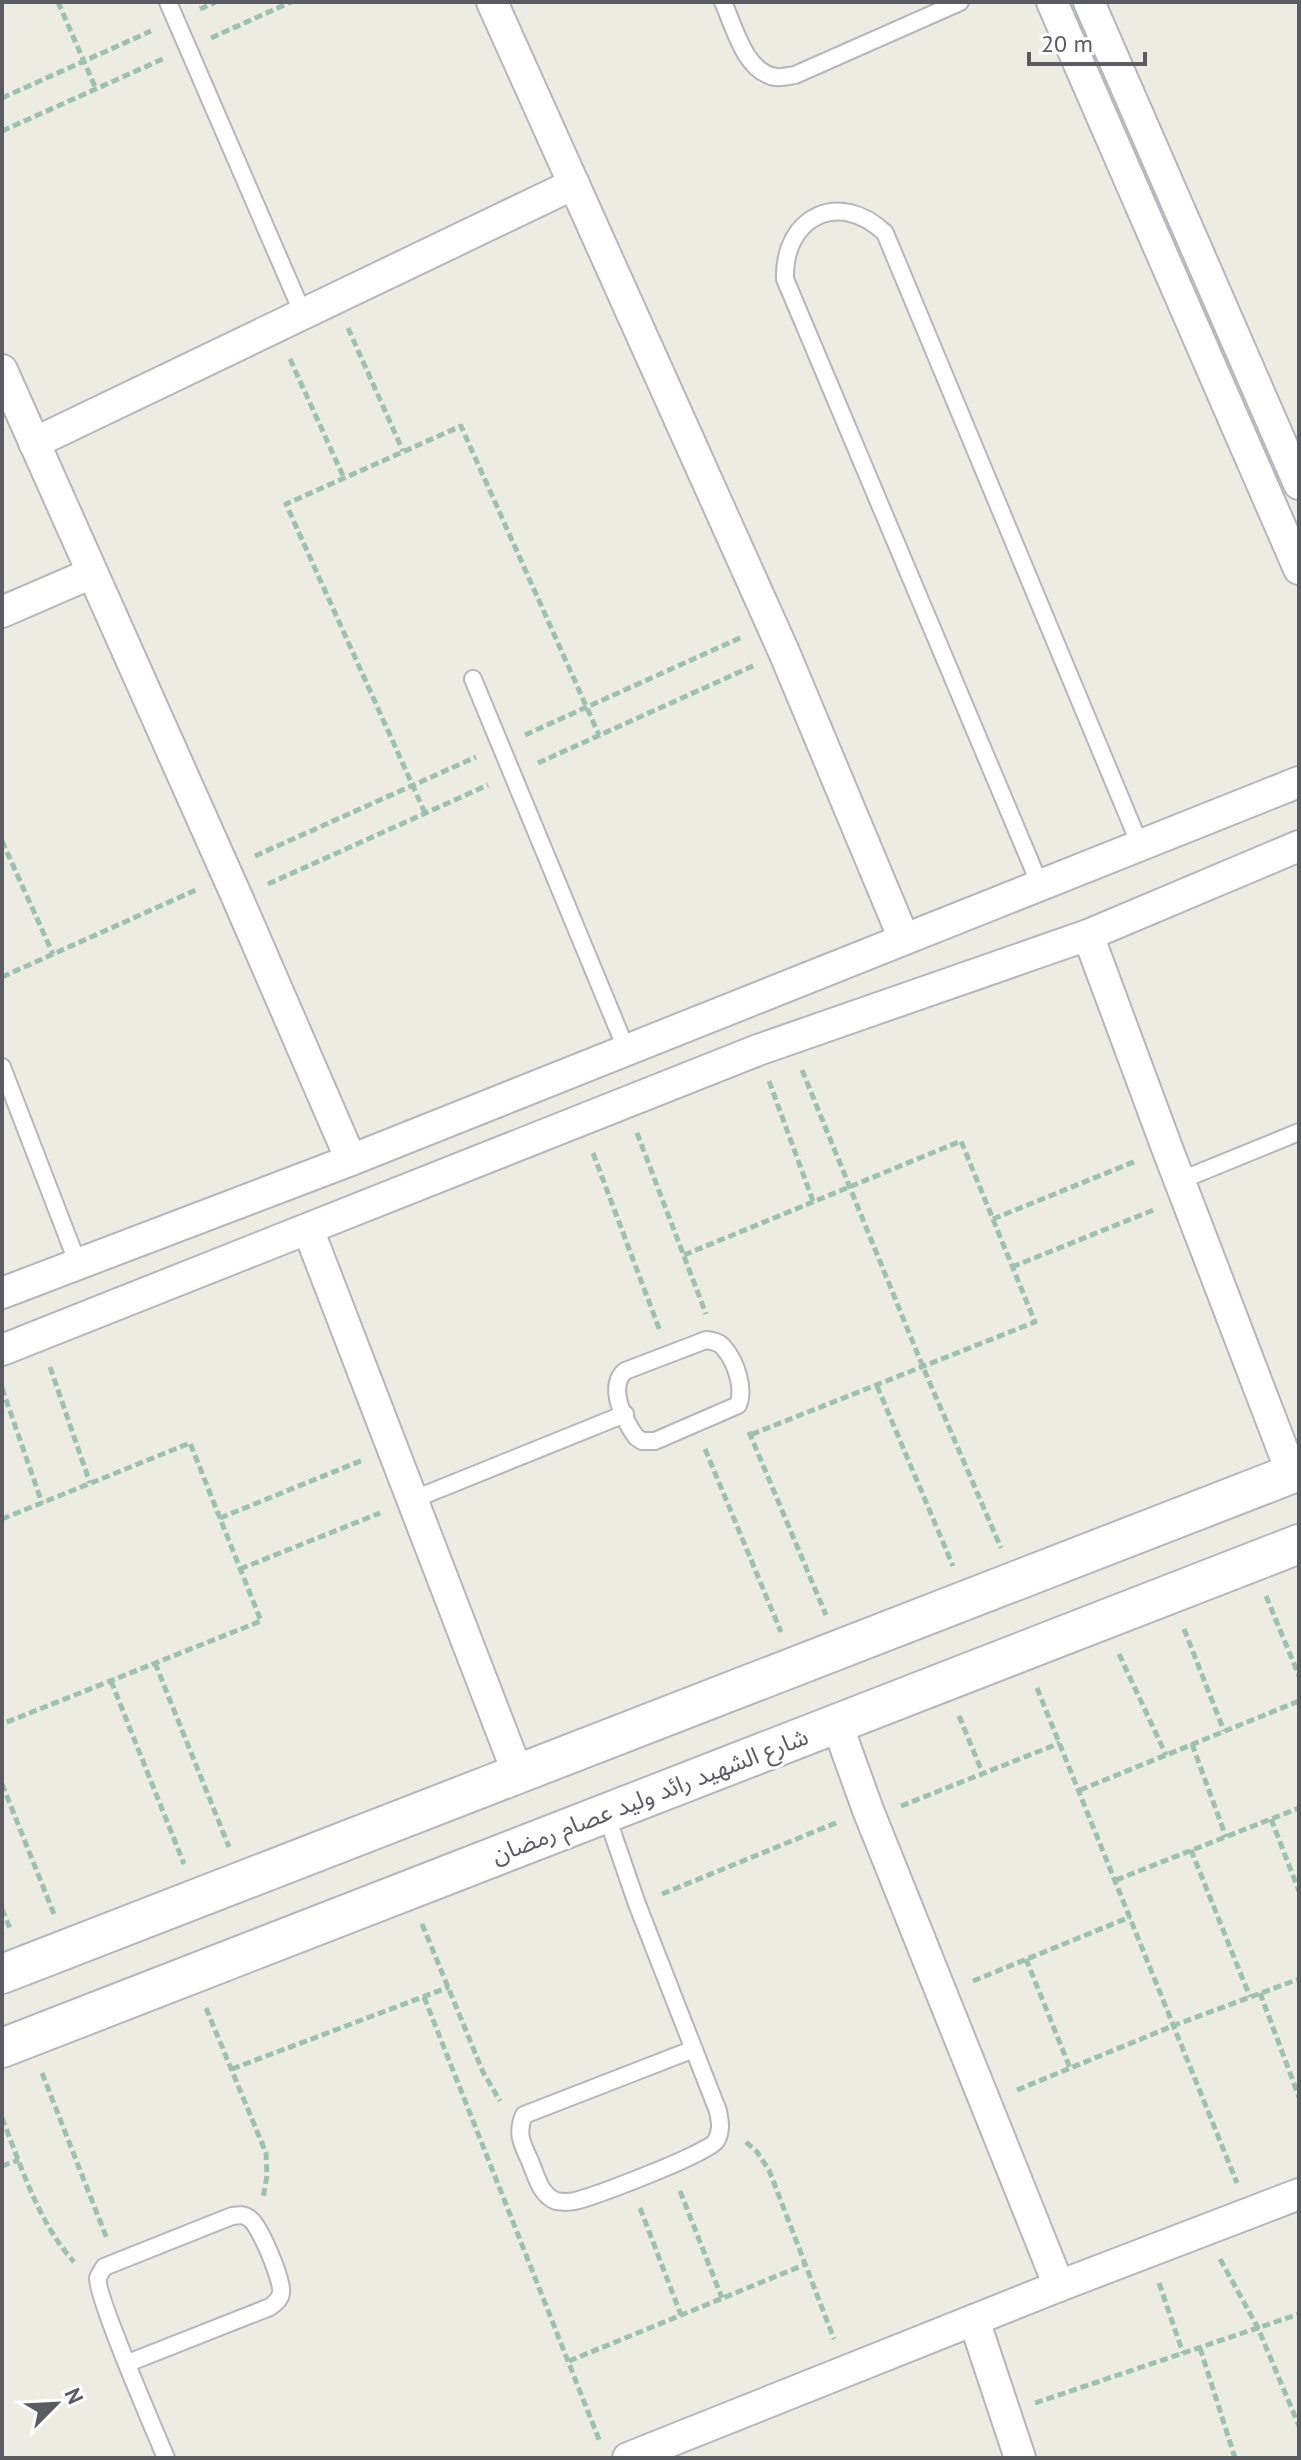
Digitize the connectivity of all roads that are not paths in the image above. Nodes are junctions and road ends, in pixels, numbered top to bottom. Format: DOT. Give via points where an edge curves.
graph roads {
  1 [pos="168,2"];
  2 [pos="492,2"];
  3 [pos="723,2"];
  4 [pos="960,2"];
  5 [pos="1052,2"];
  6 [pos="1089,2"];
  7 [pos="574,184"];
  8 [pos="303,314"];
  9 [pos="2,370"];
  10 [pos="34,443"];
  11 [pos="1299,484"];
  12 [pos="1299,569"];
  13 [pos="92,573"];
  14 [pos="2,612"];
  15 [pos="473,679"];
  16 [pos="1299,782"];
  17 [pos="1140,845"];
  18 [pos="1299,846"];
  19 [pos="1040,885"];
  20 [pos="1088,935"];
  21 [pos="904,939"];
  22 [pos="627,1051"];
  23 [pos="2,1067"];
  24 [pos="1299,1132"];
  25 [pos="351,1160"];
  26 [pos="1183,1189"];
  27 [pos="308,1229"];
  28 [pos="78,1264"];
  29 [pos="2,1293"];
  30 [pos="2,1350"];
  31 [pos="625,1414"];
  32 [pos="1295,1472"];
  33 [pos="412,1500"];
  34 [pos="1299,1544"];
  35 [pos="837,1724"];
  36 [pos="518,1774"];
  37 [pos="606,1813"];
  38 [pos="2,1974"];
  39 [pos="15,2043"];
  40 [pos="694,2049"];
  41 [pos="1299,2194"];
  42 [pos="1059,2286"];
  43 [pos="974,2320"];
  44 [pos="128,2363"];
  45 [pos="166,2458"];
  46 [pos="628,2458"];
  47 [pos="1020,2458"];
  1 -- 8 [label="lane"];
  2 -- 7 [label="street"];
  3 -- 4 [label="lane" via="757,69 775,77 795,75"];
  5 -- 12 [label="street"];
  6 -- 11 [label="street"];
  7 -- 8 [label="street"];
  7 -- 21 [label="street" via="784,652"];
  8 -- 10 [label="street"];
  9 -- 10 [label="street"];
  10 -- 13 [label="street"];
  13 -- 14 [label="street"];
  13 -- 25 [label="street"];
  15 -- 22 [label="lane"];
  16 -- 17 [label="street"];
  17 -- 19 [label="street"];
  17 -- 19 [label="lane" via="885,233 854,213 817,216 790,242 785,279"];
  18 -- 20 [label="street"];
  19 -- 21 [label="street"];
  20 -- 26 [label="street"];
  20 -- 27 [label="street" via="758,1050"];
  21 -- 22 [label="street"];
  22 -- 25 [label="street"];
  23 -- 28 [label="lane"];
  24 -- 26 [label="lane"];
  25 -- 28 [label="street"];
  26 -- 32 [label="street"];
  27 -- 30 [label="street"];
  27 -- 33 [label="street"];
  28 -- 29 [label="street"];
  31 -- 31 [label="lane" via="615,1385 625,1371 706,1340 724,1347 741,1385 738,1405 649,1442 636,1437"];
  31 -- 33 [label="lane"];
  32 -- 36 [label="street"];
  33 -- 36 [label="street"];
  34 -- 35 [label="street, شارع الشهيد رائد وليد عصام رمضان"];
  35 -- 37 [label="street, شارع الشهيد رائد وليد عصام رمضان"];
  35 -- 42 [label="street"];
  36 -- 38 [label="street"];
  37 -- 39 [label="street, شارع الشهيد رائد وليد عصام رمضان"];
  37 -- 40 [label="lane"];
  40 -- 40 [label="lane" via="524,2115 518,2128 545,2194 573,2201 716,2142 721,2127 718,2111"];
  41 -- 42 [label="street"];
  42 -- 43 [label="street"];
  43 -- 46 [label="street"];
  43 -- 47 [label="street"];
  44 -- 44 [label="lane" via="278,2301 279,2282 252,2220 232,2216 104,2267 98,2279 100,2292"];
  44 -- 45 [label="lane"];
}
